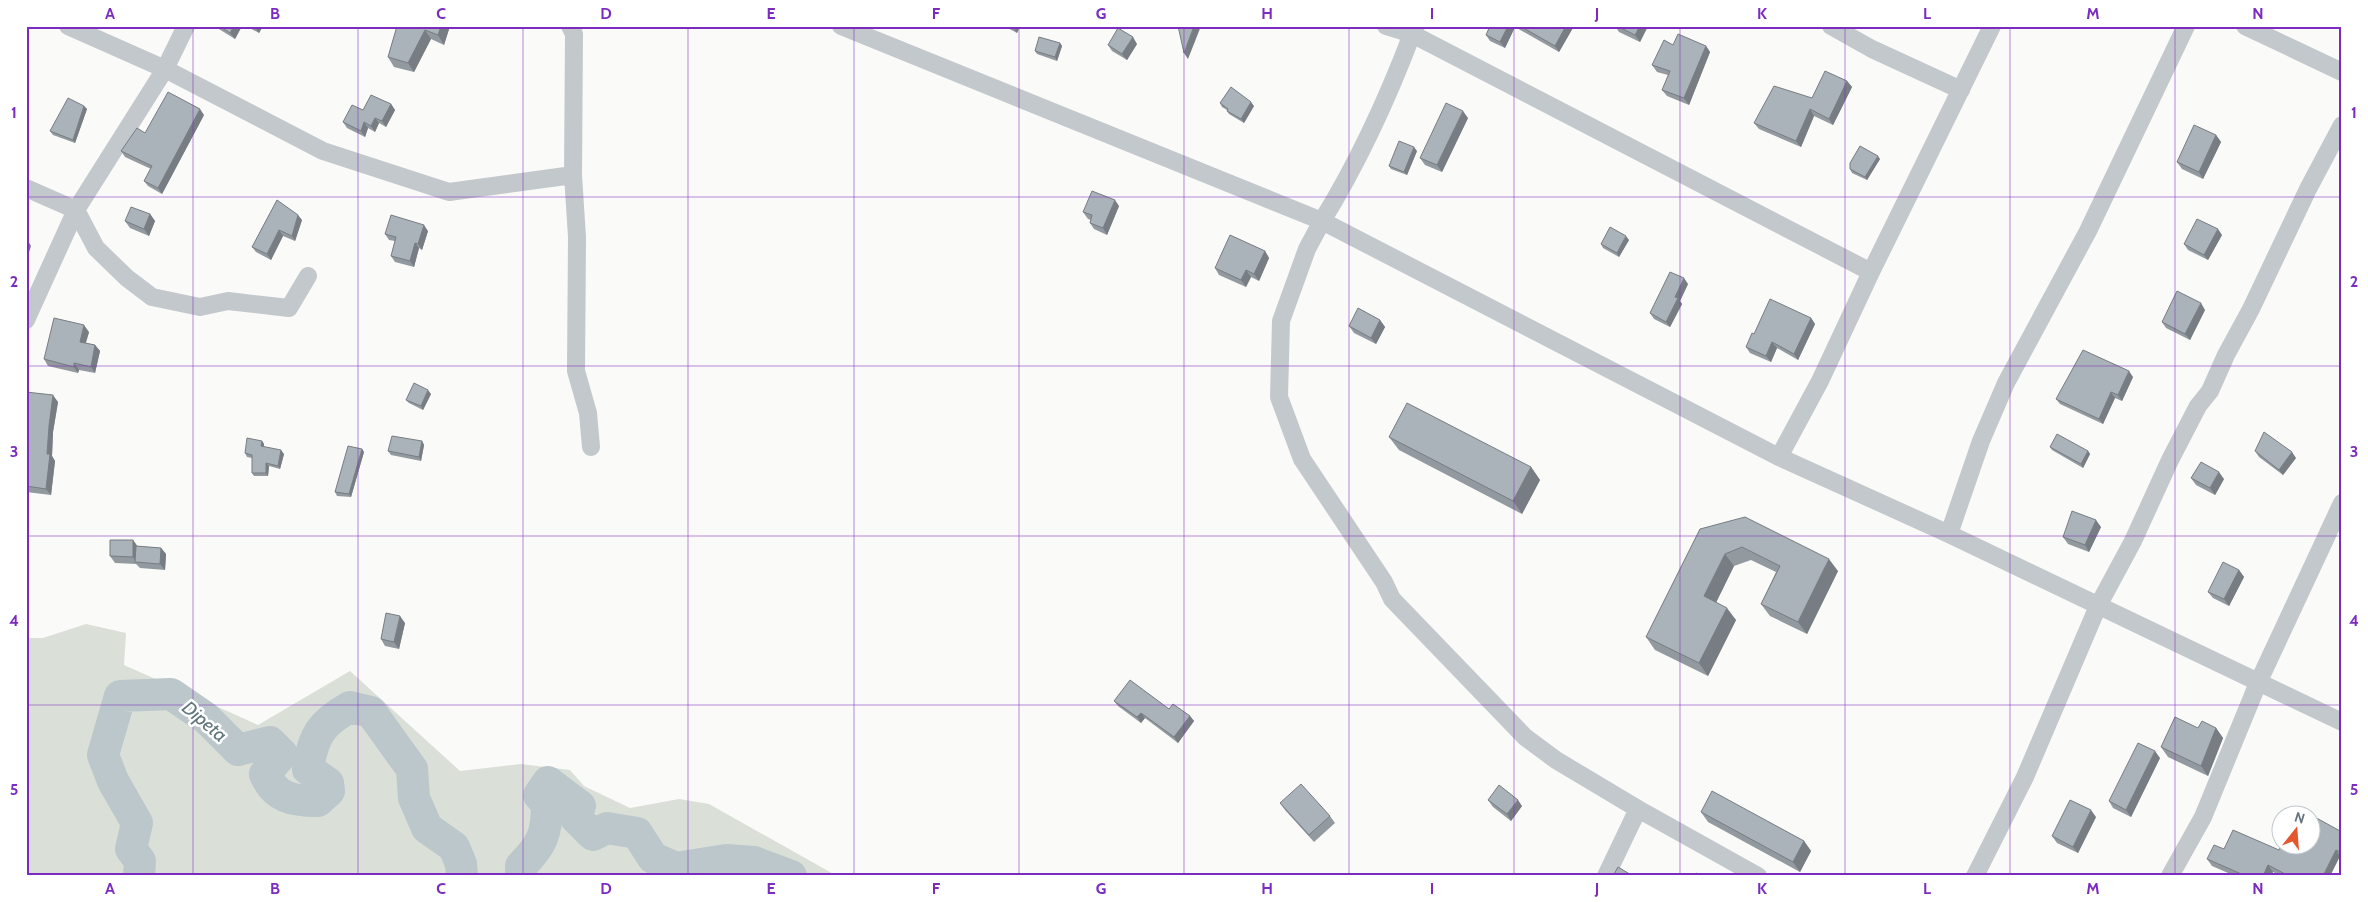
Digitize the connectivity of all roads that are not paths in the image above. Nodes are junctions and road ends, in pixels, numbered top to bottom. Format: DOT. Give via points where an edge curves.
graph roads {
  1 [pos="68,26"];
  2 [pos="186,26"];
  3 [pos="570,26"];
  4 [pos="842,26"];
  5 [pos="1386,26"];
  6 [pos="1831,26"];
  7 [pos="1992,26"];
  8 [pos="2186,26"];
  9 [pos="2245,26"];
  10 [pos="1414,30"];
  11 [pos="165,69"];
  12 [pos="2342,72"];
  13 [pos="1961,90"];
  14 [pos="2342,125"];
  15 [pos="573,175"];
  16 [pos="26,188"];
  17 [pos="76,210"];
  18 [pos="1322,221"];
  19 [pos="1871,272"];
  20 [pos="308,276"];
  21 [pos="26,320"];
  22 [pos="591,447"];
  23 [pos="1779,457"];
  24 [pos="2342,503"];
  25 [pos="1949,534"];
  26 [pos="2098,606"];
  27 [pos="2258,683"];
  28 [pos="2342,722"];
  29 [pos="1638,809"];
  30 [pos="1606,876"];
  31 [pos="1758,876"];
  32 [pos="1975,876"];
  33 [pos="2170,876"];
  1 -- 11 [label="street"];
  2 -- 11 [label="street"];
  3 -- 15 [label="street" via="574,34"];
  4 -- 18 [label="street"];
  5 -- 10 [label="street"];
  6 -- 13 [label="street" via="1872,49"];
  7 -- 13 [label="street"];
  8 -- 25 [label="street" via="2088,231 2006,384 1981,441"];
  9 -- 12 [label="street"];
  10 -- 18 [label="street" via="1388,98 1348,178"];
  10 -- 19 [label="street"];
  11 -- 15 [label="street" via="323,151 449,192"];
  11 -- 17 [label="street"];
  13 -- 19 [label="street"];
  14 -- 26 [label="street" via="2210,391 2190,422"];
  15 -- 22 [label="street" via="578,237 576,371 588,413"];
  16 -- 17 [label="street"];
  17 -- 20 [label="street" via="96,248 152,297 200,307 228,301 288,308"];
  17 -- 21 [label="street"];
  18 -- 23 [label="street"];
  18 -- 29 [label="street" via="1307,249 1281,321 1279,397 1302,459 1392,599 1525,737 1556,760"];
  19 -- 23 [label="street" via="1820,381"];
  23 -- 25 [label="street"];
  24 -- 27 [label="street"];
  25 -- 26 [label="street"];
  26 -- 27 [label="street"];
  26 -- 32 [label="street" via="2025,777"];
  27 -- 28 [label="street"];
  27 -- 33 [label="street" via="2203,816"];
  29 -- 30 [label="street"];
  29 -- 31 [label="street"];
}
